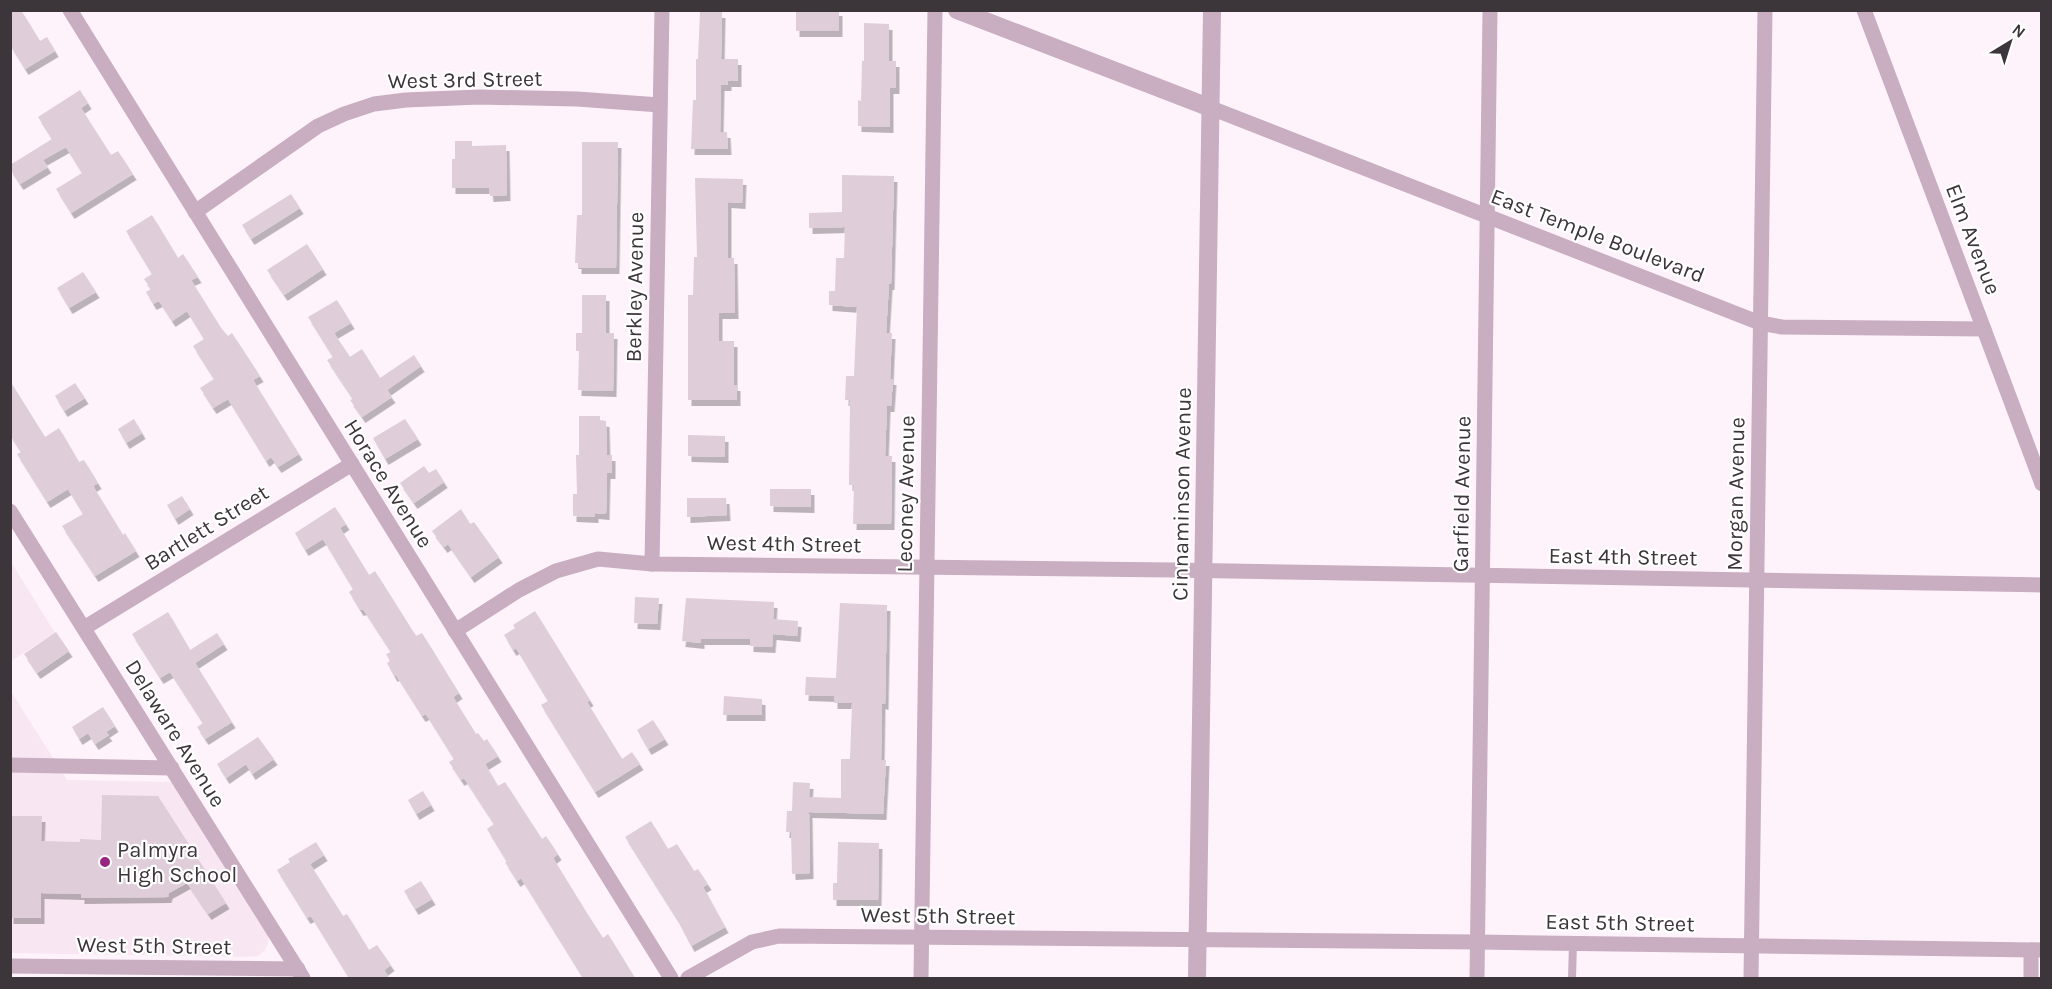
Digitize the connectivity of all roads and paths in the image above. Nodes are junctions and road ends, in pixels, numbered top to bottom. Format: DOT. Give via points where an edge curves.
graph roads {
  1 [pos="70,10"];
  2 [pos="662,10"];
  3 [pos="934,10"];
  4 [pos="957,10"];
  5 [pos="1212,10"];
  6 [pos="1490,10"];
  7 [pos="1765,10"];
  8 [pos="1864,10"];
  9 [pos="660,105"];
  10 [pos="1211,108"];
  11 [pos="195,213"];
  12 [pos="1487,216"];
  13 [pos="1760,323"];
  14 [pos="1984,329"];
  15 [pos="352,464"];
  16 [pos="2042,484"];
  17 [pos="10,511"];
  18 [pos="652,564"];
  19 [pos="926,567"];
  20 [pos="1204,571"];
  21 [pos="1482,576"];
  22 [pos="1756,580"];
  23 [pos="2042,585"];
  24 [pos="84,628"];
  25 [pos="455,631"];
  26 [pos="10,765"];
  27 [pos="172,768"];
  28 [pos="921,938"];
  29 [pos="1198,941"];
  30 [pos="1478,942"];
  31 [pos="1573,944"];
  32 [pos="1752,947"];
  33 [pos="2036,950"];
  34 [pos="10,966"];
  35 [pos="34,973"];
  36 [pos="300,974"];
  37 [pos="671,978"];
  38 [pos="688,978"];
  39 [pos="921,978"];
  40 [pos="1197,978"];
  41 [pos="1478,978"];
  42 [pos="1572,978"];
  43 [pos="1751,978"];
  44 [pos="2031,978"];
  1 -- 11 [label="street, Horace Avenue"];
  2 -- 9 [label="street, Berkley Avenue"];
  3 -- 19 [label="street, Leconey Avenue"];
  4 -- 10 [label="street"];
  5 -- 10 [label="street, Cinnaminson Avenue"];
  6 -- 12 [label="street, Garfield Avenue"];
  7 -- 13 [label="street, Morgan Avenue"];
  8 -- 14 [label="street, Elm Avenue"];
  9 -- 11 [label="street, West 3rd Street" via="480,97 374,104 318,126"];
  9 -- 18 [label="street, Berkley Avenue"];
  10 -- 12 [label="street, East Temple Boulevard"];
  10 -- 20 [label="street, Cinnaminson Avenue"];
  11 -- 15 [label="street, Horace Avenue"];
  12 -- 13 [label="street, East Temple Boulevard"];
  12 -- 21 [label="street, Garfield Avenue"];
  13 -- 14 [label="street, East Temple Boulevard" via="1782,327"];
  13 -- 22 [label="street, Morgan Avenue"];
  14 -- 16 [label="street, Elm Avenue"];
  15 -- 24 [label="street, Bartlett Street"];
  15 -- 25 [label="street, Horace Avenue"];
  17 -- 24 [label="street, Delaware Avenue"];
  18 -- 19 [label="street, West 4th Street"];
  18 -- 25 [label="street, West 4th Street" via="598,559 556,572 519,590"];
  19 -- 20 [label="street, West 4th Street"];
  19 -- 28 [label="street, Leconey Avenue"];
  20 -- 21 [label="street, East 4th Street"];
  20 -- 29 [label="street, Cinnaminson Avenue"];
  21 -- 22 [label="street, East 4th Street"];
  21 -- 30 [label="street, Garfield Avenue"];
  22 -- 23 [label="street, East 4th Street"];
  22 -- 32 [label="street, Morgan Avenue"];
  24 -- 27 [label="street, Delaware Avenue"];
  25 -- 37 [label="street, Horace Avenue"];
  26 -- 27 [label="street"];
  27 -- 36 [label="street, Delaware Avenue"];
  28 -- 29 [label="street, West 5th Street"];
  28 -- 38 [label="street, West 5th Street" via="771,937 752,942"];
  28 -- 39 [label="street, Leconey Avenue"];
  29 -- 30 [label="street, East 5th Street"];
  29 -- 40 [label="street, Cinnaminson Avenue"];
  30 -- 31 [label="street, East 5th Street"];
  30 -- 41 [label="street, Garfield Avenue"];
  31 -- 32 [label="street, East 5th Street"];
  31 -- 42 [label="lane"];
  32 -- 33 [label="street, East 5th Street"];
  32 -- 43 [label="street, Morgan Avenue"];
  33 -- 44 [label="street"];
  34 -- 35 [label="street, West 5th Street"];
  35 -- 36 [label="street, West 5th Street"];
}
